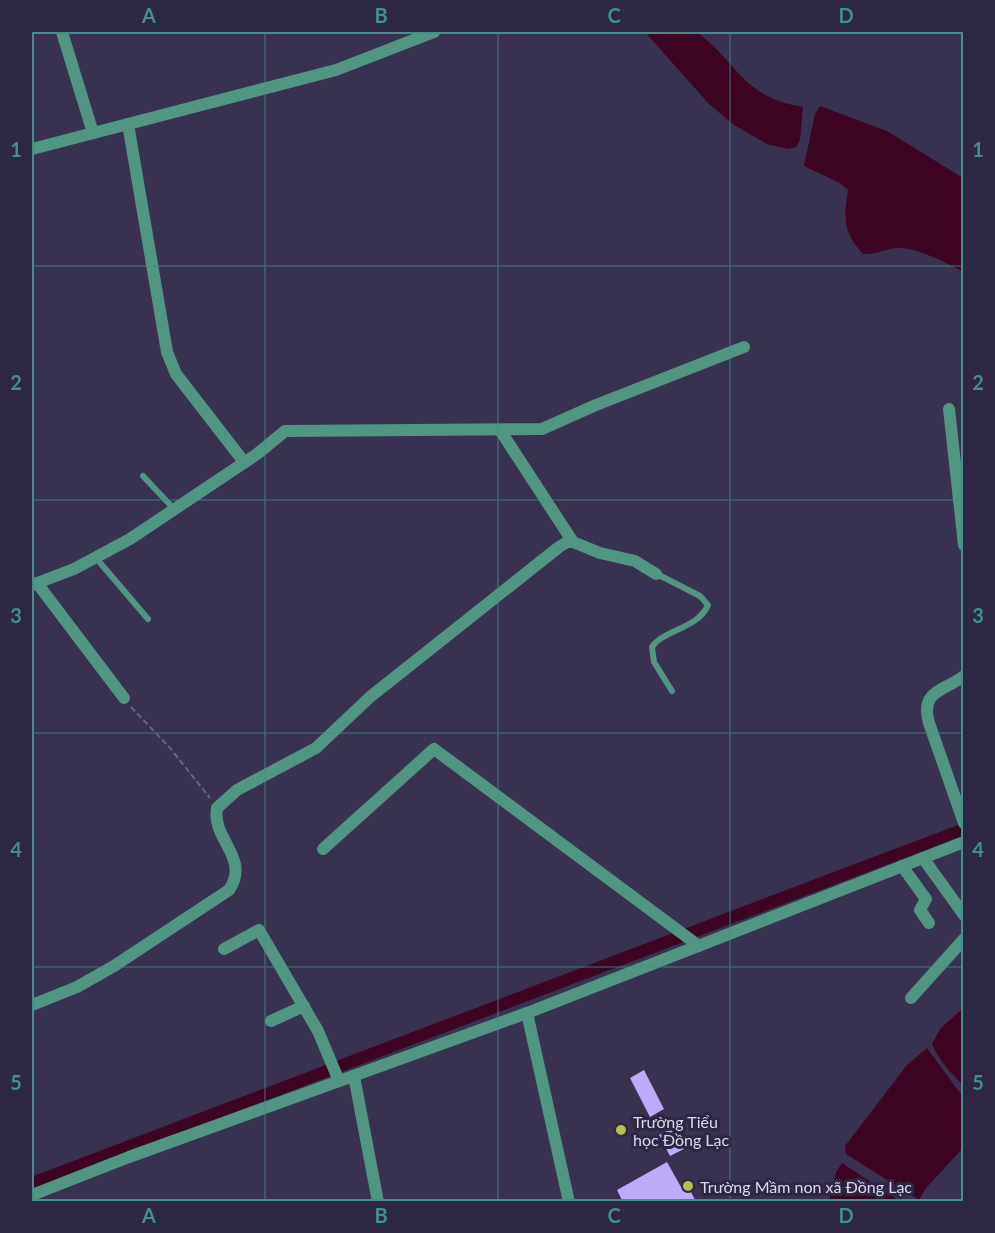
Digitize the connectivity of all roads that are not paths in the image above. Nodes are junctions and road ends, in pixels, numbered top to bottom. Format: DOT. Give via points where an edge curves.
graph roads {
  1 [pos="62,32"];
  2 [pos="434,32"];
  3 [pos="128,124"];
  4 [pos="93,133"];
  5 [pos="32,149"];
  6 [pos="744,346"];
  7 [pos="949,409"];
  8 [pos="500,430"];
  9 [pos="244,462"];
  10 [pos="143,476"];
  11 [pos="174,509"];
  12 [pos="573,542"];
  13 [pos="963,545"];
  14 [pos="96,557"];
  15 [pos="656,574"];
  16 [pos="34,584"];
  17 [pos="148,619"];
  18 [pos="963,676"];
  19 [pos="672,691"];
  20 [pos="124,699"];
  21 [pos="963,822"];
  22 [pos="963,842"];
  23 [pos="323,849"];
  24 [pos="923,858"];
  25 [pos="902,866"];
  26 [pos="963,915"];
  27 [pos="929,923"];
  28 [pos="963,939"];
  29 [pos="699,946"];
  30 [pos="224,949"];
  31 [pos="911,998"];
  32 [pos="32,1005"];
  33 [pos="304,1006"];
  34 [pos="527,1013"];
  35 [pos="271,1021"];
  36 [pos="354,1076"];
  37 [pos="339,1081"];
  38 [pos="32,1195"];
  39 [pos="378,1202"];
  40 [pos="569,1202"];
  1 -- 4 [label="street"];
  2 -- 3 [label="street" via="336,70"];
  3 -- 4 [label="street"];
  3 -- 9 [label="street" via="167,352 176,374"];
  4 -- 5 [label="street"];
  6 -- 8 [label="street" via="542,429"];
  7 -- 13 [label="street"];
  8 -- 9 [label="street" via="285,431"];
  8 -- 12 [label="street"];
  9 -- 11 [label="street"];
  10 -- 11 [label="lane"];
  11 -- 14 [label="street"];
  12 -- 15 [label="street" via="635,561"];
  12 -- 32 [label="street" via="559,547 370,697 316,748 237,790 217,808 217,822 237,870 229,890 114,966 77,987"];
  14 -- 16 [label="street"];
  14 -- 17 [label="lane"];
  15 -- 19 [label="lane" via="699,596 708,605 701,615 652,647 654,662"];
  16 -- 20 [label="street"];
  18 -- 21 [label="street" via="928,699 926,707"];
  22 -- 24 [label="street"];
  23 -- 29 [label="street" via="434,749"];
  24 -- 25 [label="street"];
  24 -- 26 [label="street"];
  25 -- 27 [label="street" via="926,899 920,910"];
  25 -- 29 [label="street"];
  28 -- 31 [label="street"];
  29 -- 34 [label="street"];
  30 -- 33 [label="street" via="259,930"];
  33 -- 35 [label="street"];
  33 -- 37 [label="street"];
  34 -- 36 [label="street"];
  34 -- 40 [label="street"];
  36 -- 37 [label="street"];
  36 -- 39 [label="street"];
  37 -- 38 [label="street"];
}
